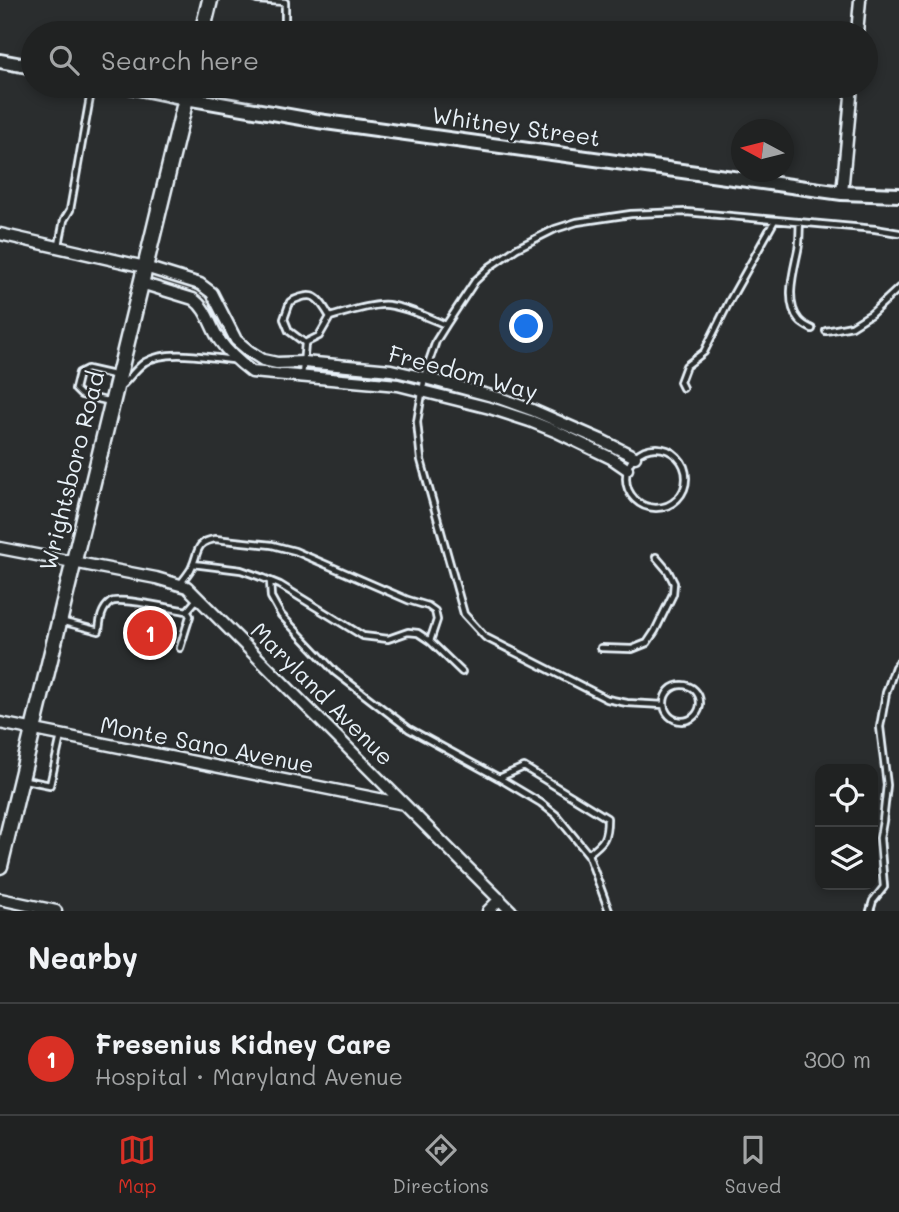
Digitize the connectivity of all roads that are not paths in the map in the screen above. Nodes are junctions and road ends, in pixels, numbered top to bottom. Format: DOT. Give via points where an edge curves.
graph roads {
  1 [pos="210,0"];
  2 [pos="257,0"];
  3 [pos="860,0"];
  4 [pos="205,21"];
  5 [pos="285,21"];
  6 [pos="858,21"];
  7 [pos="0,61"];
  8 [pos="21,65"];
  9 [pos="90,98"];
  10 [pos="186,98"];
  11 [pos="214,98"];
  12 [pos="851,98"];
  13 [pos="842,193"];
  14 [pos="899,195"];
  15 [pos="775,220"];
  16 [pos="800,222"];
  17 [pos="899,233"];
  18 [pos="0,234"];
  19 [pos="58,247"];
  20 [pos="145,267"];
  21 [pos="141,283"];
  22 [pos="899,288"];
  23 [pos="330,317"];
  24 [pos="446,325"];
  25 [pos="812,330"];
  26 [pos="826,331"];
  27 [pos="305,343"];
  28 [pos="237,360"];
  29 [pos="304,362"];
  30 [pos="118,376"];
  31 [pos="302,376"];
  32 [pos="425,378"];
  33 [pos="90,387"];
  34 [pos="683,388"];
  35 [pos="98,389"];
  36 [pos="422,391"];
  37 [pos="88,396"];
  38 [pos="114,396"];
  39 [pos="95,398"];
  40 [pos="635,457"];
  41 [pos="627,469"];
  42 [pos="0,548"];
  43 [pos="656,557"];
  44 [pos="74,562"];
  45 [pos="193,564"];
  46 [pos="270,581"];
  47 [pos="180,584"];
  48 [pos="198,598"];
  49 [pos="187,611"];
  50 [pos="59,621"];
  51 [pos="430,641"];
  52 [pos="180,648"];
  53 [pos="601,648"];
  54 [pos="899,662"];
  55 [pos="462,672"];
  56 [pos="664,705"];
  57 [pos="0,723"];
  58 [pos="33,730"];
  59 [pos="61,736"];
  60 [pos="499,778"];
  61 [pos="21,779"];
  62 [pos="407,804"];
  63 [pos="588,854"];
  64 [pos="0,866"];
  65 [pos="0,899"];
  66 [pos="500,900"];
  67 [pos="56,911"];
  68 [pos="488,911"];
  69 [pos="511,911"];
  70 [pos="609,911"];
  71 [pos="870,911"];
  1 -- 4 [label="main road"];
  2 -- 5 [label="lane" via="285,2"];
  3 -- 6 [label="street"];
  7 -- 8 [label="street"];
  9 -- 19 [label="lane" via="70,209"];
  10 -- 20 [label="main road, Wrightsboro Road"];
  11 -- 13 [label="street, Whitney Street" via="318,121"];
  12 -- 13 [label="street"];
  13 -- 14 [label="street, Whitney Street"];
  15 -- 16 [label="lane"];
  15 -- 24 [label="lane" via="686,212 631,214 555,229 491,266 475,281"];
  15 -- 34 [label="lane" via="704,352 686,366 680,382"];
  16 -- 17 [label="lane"];
  16 -- 25 [label="lane" via="791,290 798,319"];
  18 -- 19 [label="street, Freedom Way"];
  19 -- 20 [label="street, Freedom Way"];
  20 -- 21 [label="main road, Wrightsboro Road"];
  20 -- 29 [label="street, Freedom Way" via="200,284 212,293 236,340 263,360"];
  21 -- 28 [label="street, Freedom Way" via="200,304 218,339"];
  21 -- 30 [label="main road, Wrightsboro Road"];
  22 -- 26 [label="lane" via="852,327"];
  23 -- 24 [label="lane" via="386,305"];
  23 -- 27 [label="lane" via="318,336"];
  23 -- 27 [label="lane" via="313,296 290,302 284,319 289,331"];
  24 -- 32 [label="lane"];
  27 -- 29 [label="lane"];
  28 -- 31 [label="street, Freedom Way" via="253,372"];
  28 -- 38 [label="lane" via="161,356 142,364"];
  29 -- 31 [label="lane"];
  29 -- 32 [label="street, Freedom Way"];
  30 -- 37 [label="lane" via="87,369 79,373 75,389"];
  30 -- 38 [label="main road, Wrightsboro Road"];
  31 -- 36 [label="street, Freedom Way"];
  32 -- 36 [label="lane"];
  32 -- 40 [label="street, Freedom Way" via="532,410"];
  33 -- 37 [label="lane"];
  35 -- 39 [label="lane"];
  36 -- 41 [label="street, Freedom Way" via="530,421"];
  36 -- 56 [label="lane" via="418,422 421,460 464,614 485,637 607,699"];
  37 -- 39 [label="lane"];
  38 -- 39 [label="lane"];
  38 -- 44 [label="main road, Wrightsboro Road"];
  40 -- 41 [label="lane"];
  40 -- 41 [label="lane" via="651,448 672,452 686,473 682,493 669,505 644,506 630,493"];
  42 -- 44 [label="street, Maryland Avenue"];
  43 -- 53 [label="lane" via="674,583 655,631 647,643 632,649"];
  44 -- 47 [label="street, Maryland Avenue"];
  44 -- 50 [label="main road, Wrightsboro Road"];
  45 -- 46 [label="lane" via="241,570"];
  45 -- 47 [label="lane"];
  45 -- 51 [label="lane" via="206,540 295,551 428,606 437,620"];
  46 -- 51 [label="lane" via="363,636 388,639 418,632"];
  46 -- 60 [label="lane" via="271,597 281,615 335,672 409,729"];
  47 -- 48 [label="street, Maryland Avenue"];
  48 -- 49 [label="lane"];
  48 -- 62 [label="street, Maryland Avenue"];
  49 -- 50 [label="lane" via="123,600 112,602 102,612 99,631"];
  49 -- 52 [label="lane" via="190,616"];
  50 -- 58 [label="main road, Wrightsboro Road"];
  51 -- 55 [label="lane"];
  54 -- 71 [label="lane" via="886,693 880,727 887,785 880,838 884,887"];
  56 -- 56 [label="lane" via="669,716 684,722 696,716 700,696 679,685 668,691"];
  57 -- 58 [label="street, Monte Sano Avenue"];
  58 -- 59 [label="street, Monte Sano Avenue"];
  58 -- 61 [label="main road, Wrightsboro Road"];
  59 -- 61 [label="lane" via="50,785"];
  59 -- 62 [label="street, Monte Sano Avenue"];
  60 -- 63 [label="lane" via="541,803"];
  60 -- 63 [label="lane" via="524,767 607,818 603,843"];
  61 -- 64 [label="main road, Wrightsboro Road"];
  62 -- 66 [label="street, Maryland Avenue"];
  63 -- 70 [label="lane"];
  65 -- 67 [label="street"];
  66 -- 68 [label="street"];
  66 -- 69 [label="street, Maryland Avenue"];
}
